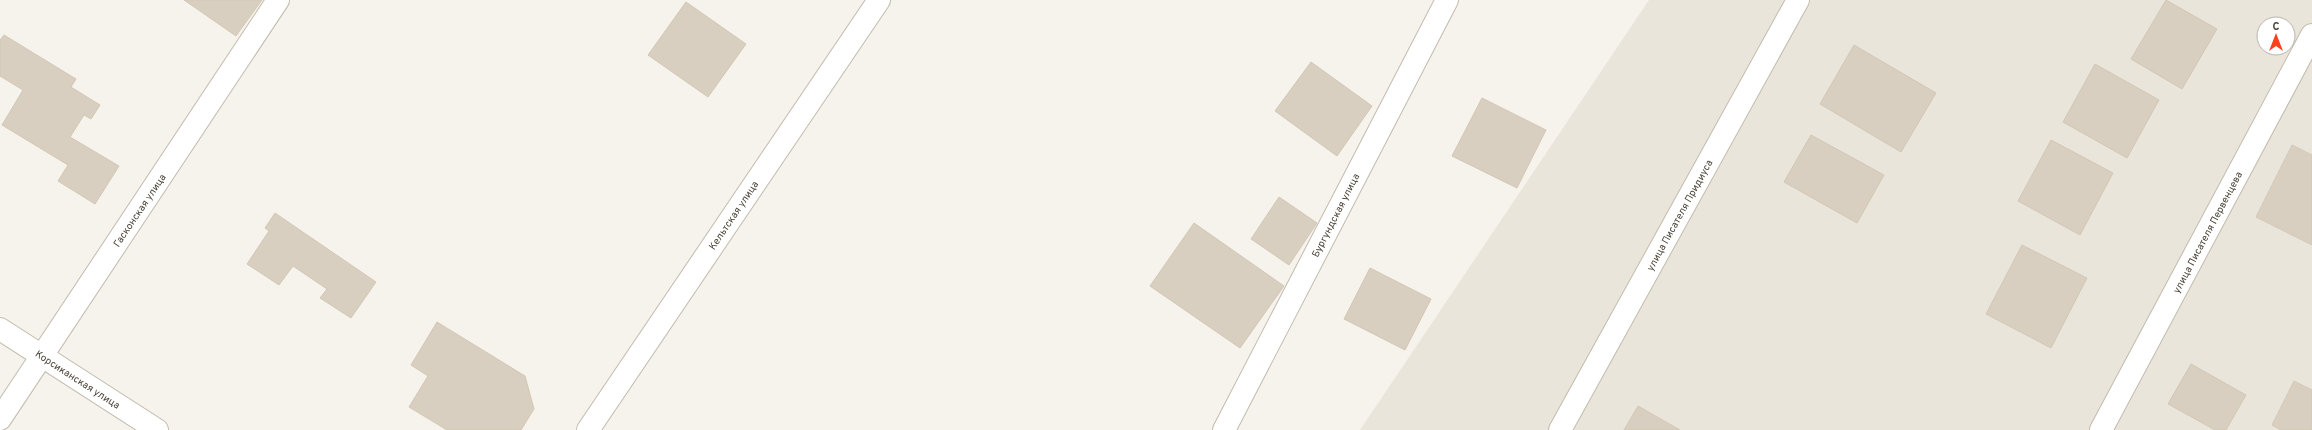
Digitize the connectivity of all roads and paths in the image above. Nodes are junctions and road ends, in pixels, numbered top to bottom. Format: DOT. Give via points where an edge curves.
graph roads {
  1 [pos="278,0"];
  2 [pos="878,0"];
  3 [pos="1447,0"];
  4 [pos="1798,0"];
  5 [pos="2312,35"];
  6 [pos="0,329"];
  7 [pos="42,356"];
  8 [pos="0,419"];
  9 [pos="157,430"];
  10 [pos="588,430"];
  11 [pos="1224,430"];
  12 [pos="1560,430"];
  13 [pos="2102,430"];
  1 -- 7 [label="street, Гасконская улица"];
  2 -- 10 [label="street, Кельтская улица"];
  3 -- 11 [label="street, Бургундская улица"];
  4 -- 12 [label="street, улица Писателя Придиуса"];
  5 -- 13 [label="street, улица Писателя Первенцева"];
  6 -- 7 [label="street, Корсиканская улица"];
  7 -- 8 [label="street, Гасконская улица"];
  7 -- 9 [label="street, Корсиканская улица"];
}
